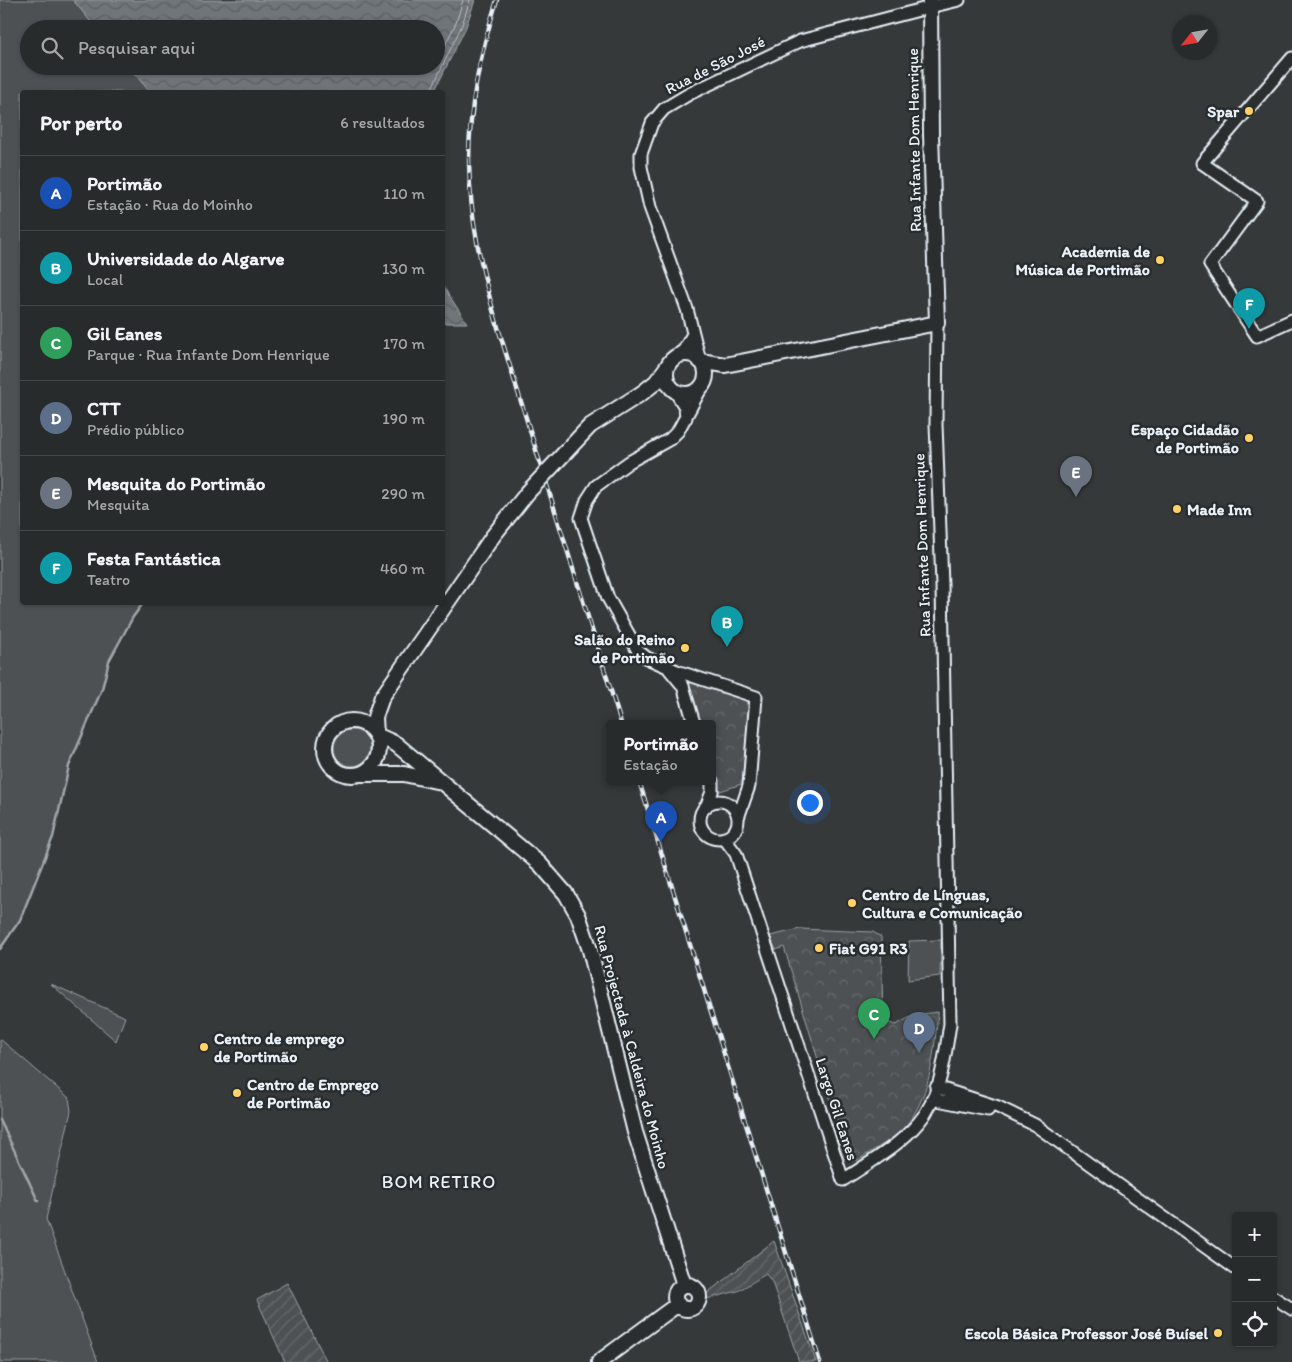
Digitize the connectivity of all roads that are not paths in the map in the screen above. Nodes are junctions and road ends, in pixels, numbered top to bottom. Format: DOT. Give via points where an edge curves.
graph roads {
  1 [pos="959,0"];
  2 [pos="929,5"];
  3 [pos="1292,58"];
  4 [pos="1292,320"];
  5 [pos="937,323"];
  6 [pos="693,334"];
  7 [pos="700,361"];
  8 [pos="672,362"];
  9 [pos="725,365"];
  10 [pos="704,383"];
  11 [pos="674,391"];
  12 [pos="642,393"];
  13 [pos="686,418"];
  14 [pos="659,663"];
  15 [pos="696,677"];
  16 [pos="683,686"];
  17 [pos="382,697"];
  18 [pos="351,720"];
  19 [pos="693,720"];
  20 [pos="376,735"];
  21 [pos="360,774"];
  22 [pos="442,782"];
  23 [pos="712,785"];
  24 [pos="706,807"];
  25 [pos="738,822"];
  26 [pos="724,838"];
  27 [pos="736,854"];
  28 [pos="936,1087"];
  29 [pos="932,1099"];
  30 [pos="1021,1119"];
  31 [pos="1232,1266"];
  32 [pos="684,1285"];
  33 [pos="1277,1300"];
  34 [pos="678,1304"];
  35 [pos="1292,1309"];
  36 [pos="599,1362"];
  1 -- 2 [label="street, Rua de São José"];
  2 -- 5 [label="main road, Rua Infante Dom Henrique"];
  2 -- 6 [label="street, Rua de São José" via="800,41 689,94 664,109 652,123 640,167 650,207"];
  3 -- 4 [label="street" via="1202,163 1257,200 1210,265 1257,336"];
  5 -- 9 [label="main road"];
  5 -- 28 [label="street, Rua Infante Dom Henrique" via="936,424 950,1002 948,1039"];
  6 -- 7 [label="street, Rua de São José"];
  6 -- 8 [label="street"];
  7 -- 8 [label="main road" via="689,355"];
  7 -- 9 [label="main road"];
  7 -- 10 [label="main road" via="705,370"];
  8 -- 11 [label="main road" via="667,380"];
  8 -- 12 [label="main road"];
  9 -- 10 [label="main road"];
  10 -- 11 [label="main road" via="688,394"];
  10 -- 13 [label="street"];
  11 -- 12 [label="main road"];
  11 -- 13 [label="street" via="684,407"];
  12 -- 17 [label="main road, bridge" via="590,426 528,492"];
  13 -- 14 [label="street" via="670,439 596,486 581,518 608,598 619,620 638,651"];
  14 -- 15 [label="street"];
  14 -- 16 [label="street" via="670,670"];
  15 -- 16 [label="street" via="687,677"];
  15 -- 25 [label="street" via="756,697 749,786"];
  16 -- 19 [label="street"];
  17 -- 18 [label="main road" via="369,710"];
  17 -- 20 [label="main road" via="375,717"];
  18 -- 20 [label="main road" via="368,726"];
  18 -- 21 [label="main road" via="334,727 324,745 326,757 336,771 344,775"];
  20 -- 21 [label="main road" via="380,746 378,758 371,768"];
  20 -- 22 [label="main road, Rua Projectada à Caldeira do Moinho" via="396,744"];
  21 -- 22 [label="main road" via="404,774"];
  22 -- 32 [label="main road, Rua Projectada à Caldeira do Moinho" via="540,864 566,894 578,914 590,950 635,1132"];
  23 -- 24 [label="street"];
  24 -- 25 [label="street" via="716,802 727,803 736,811"];
  24 -- 26 [label="street" via="701,818 703,830 712,837"];
  25 -- 26 [label="street" via="731,835"];
  25 -- 27 [label="street"];
  26 -- 27 [label="street"];
  27 -- 29 [label="street, Largo Gil Eanes" via="843,1180 907,1135 920,1121"];
  28 -- 29 [label="street, Largo Gil Eanes"];
  28 -- 30 [label="street" via="979,1100"];
  29 -- 30 [label="street"];
  30 -- 31 [label="street" via="1035,1125"];
  32 -- 34 [label="main road" via="676,1293"];
  32 -- 34 [label="main road" via="695,1288 699,1300 696,1306 688,1309"];
  33 -- 35 [label="street"];
  34 -- 36 [label="main road"];
}
